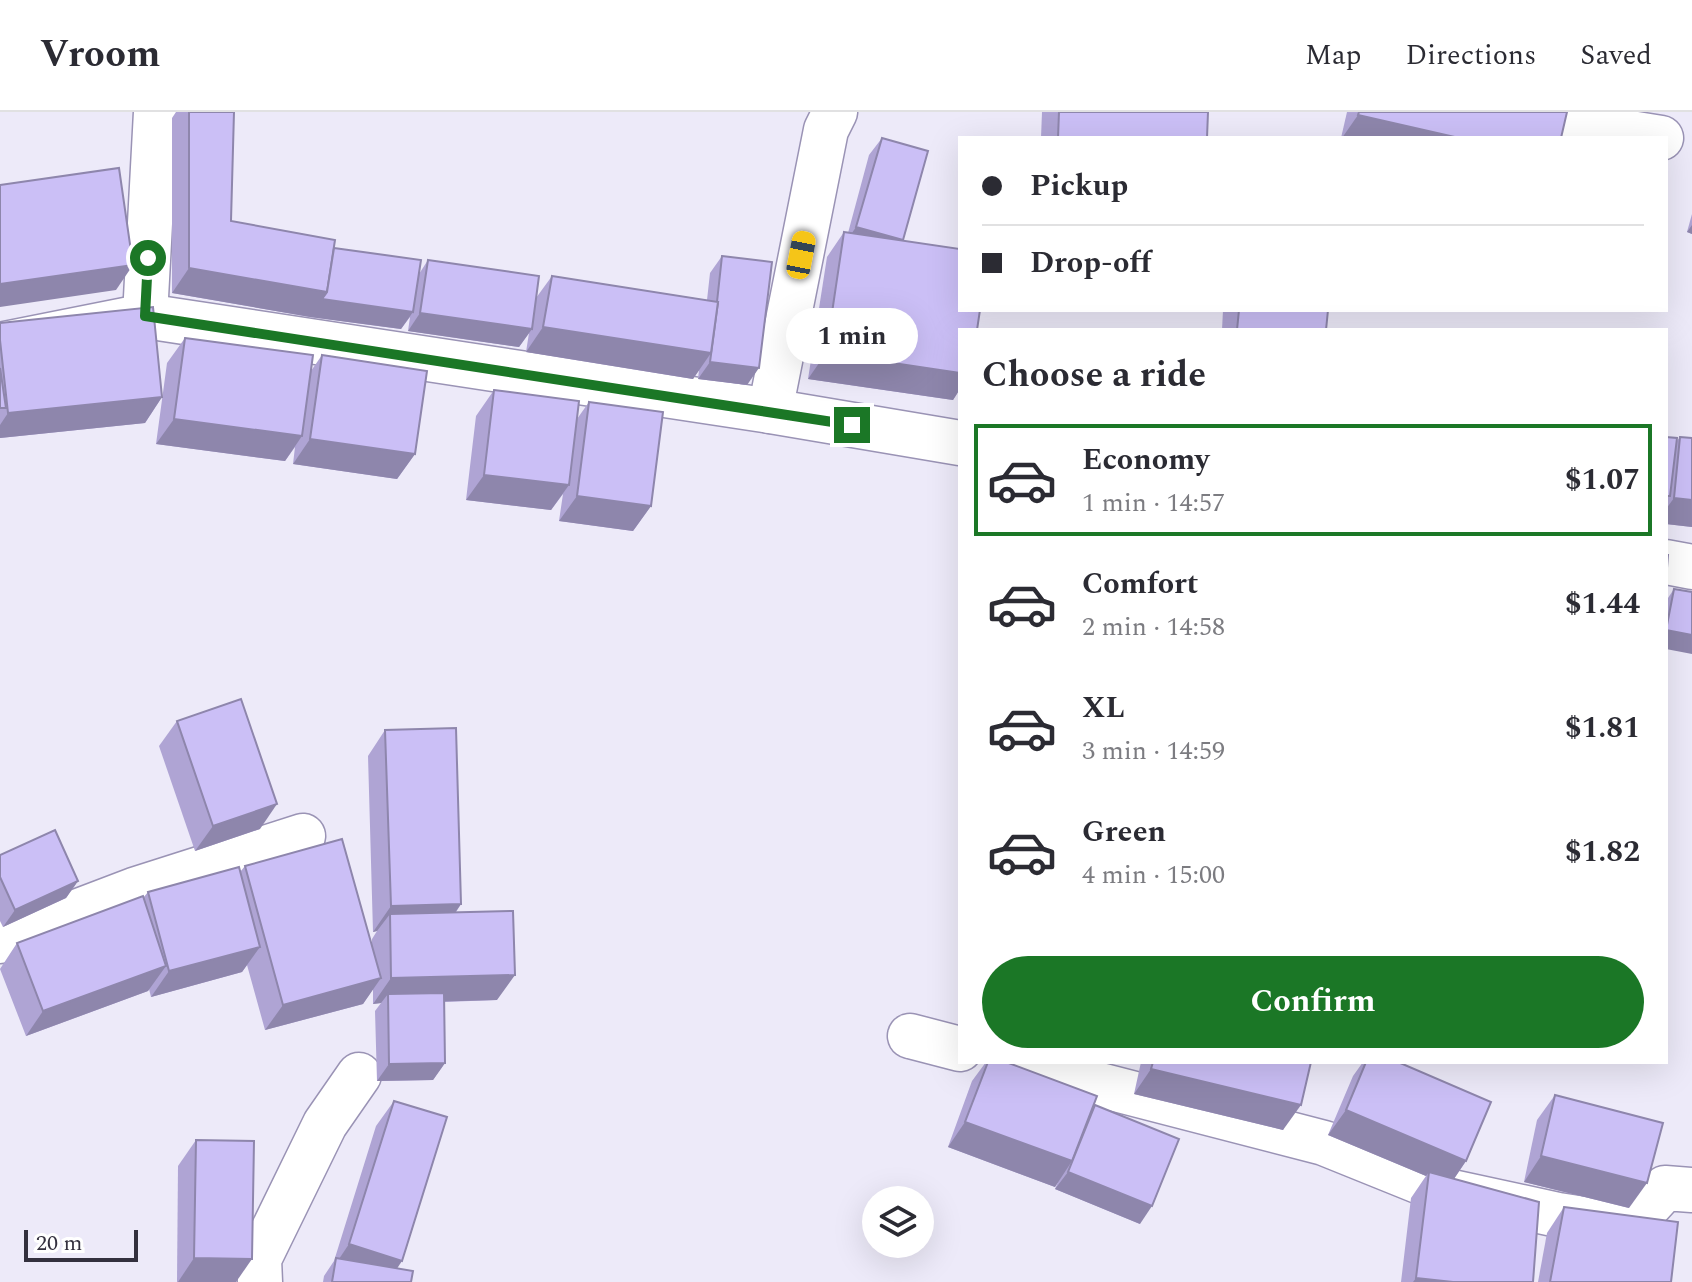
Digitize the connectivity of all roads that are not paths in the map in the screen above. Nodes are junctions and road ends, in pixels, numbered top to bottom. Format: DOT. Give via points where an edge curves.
graph roads {
  1 [pos="156,112"];
  2 [pos="835,112"];
  3 [pos="1553,112"];
  4 [pos="1650,136"];
  5 [pos="1668,139"];
  6 [pos="1692,143"];
  7 [pos="145,316"];
  8 [pos="0,345"];
  9 [pos="770,411"];
  10 [pos="958,443"];
  11 [pos="1668,562"];
  12 [pos="1692,567"];
  13 [pos="303,836"];
  14 [pos="0,941"];
  15 [pos="910,1036"];
  16 [pos="958,1048"];
  17 [pos="1019,1064"];
  18 [pos="359,1075"];
  19 [pos="1692,1190"];
  20 [pos="260,1282"];
  1 -- 7 [label="street"];
  2 -- 9 [label="street" via="826,130"];
  3 -- 4 [label="street"];
  5 -- 6 [label="street"];
  7 -- 8 [label="street"];
  7 -- 9 [label="street"];
  9 -- 10 [label="street"];
  11 -- 12 [label="street"];
  13 -- 14 [label="street" via="134,890"];
  15 -- 16 [label="street"];
  17 -- 19 [label="street" via="1324,1143 1438,1189 1558,1215 1630,1226 1665,1188"];
  18 -- 20 [label="street" via="325,1124 259,1259"];
}
